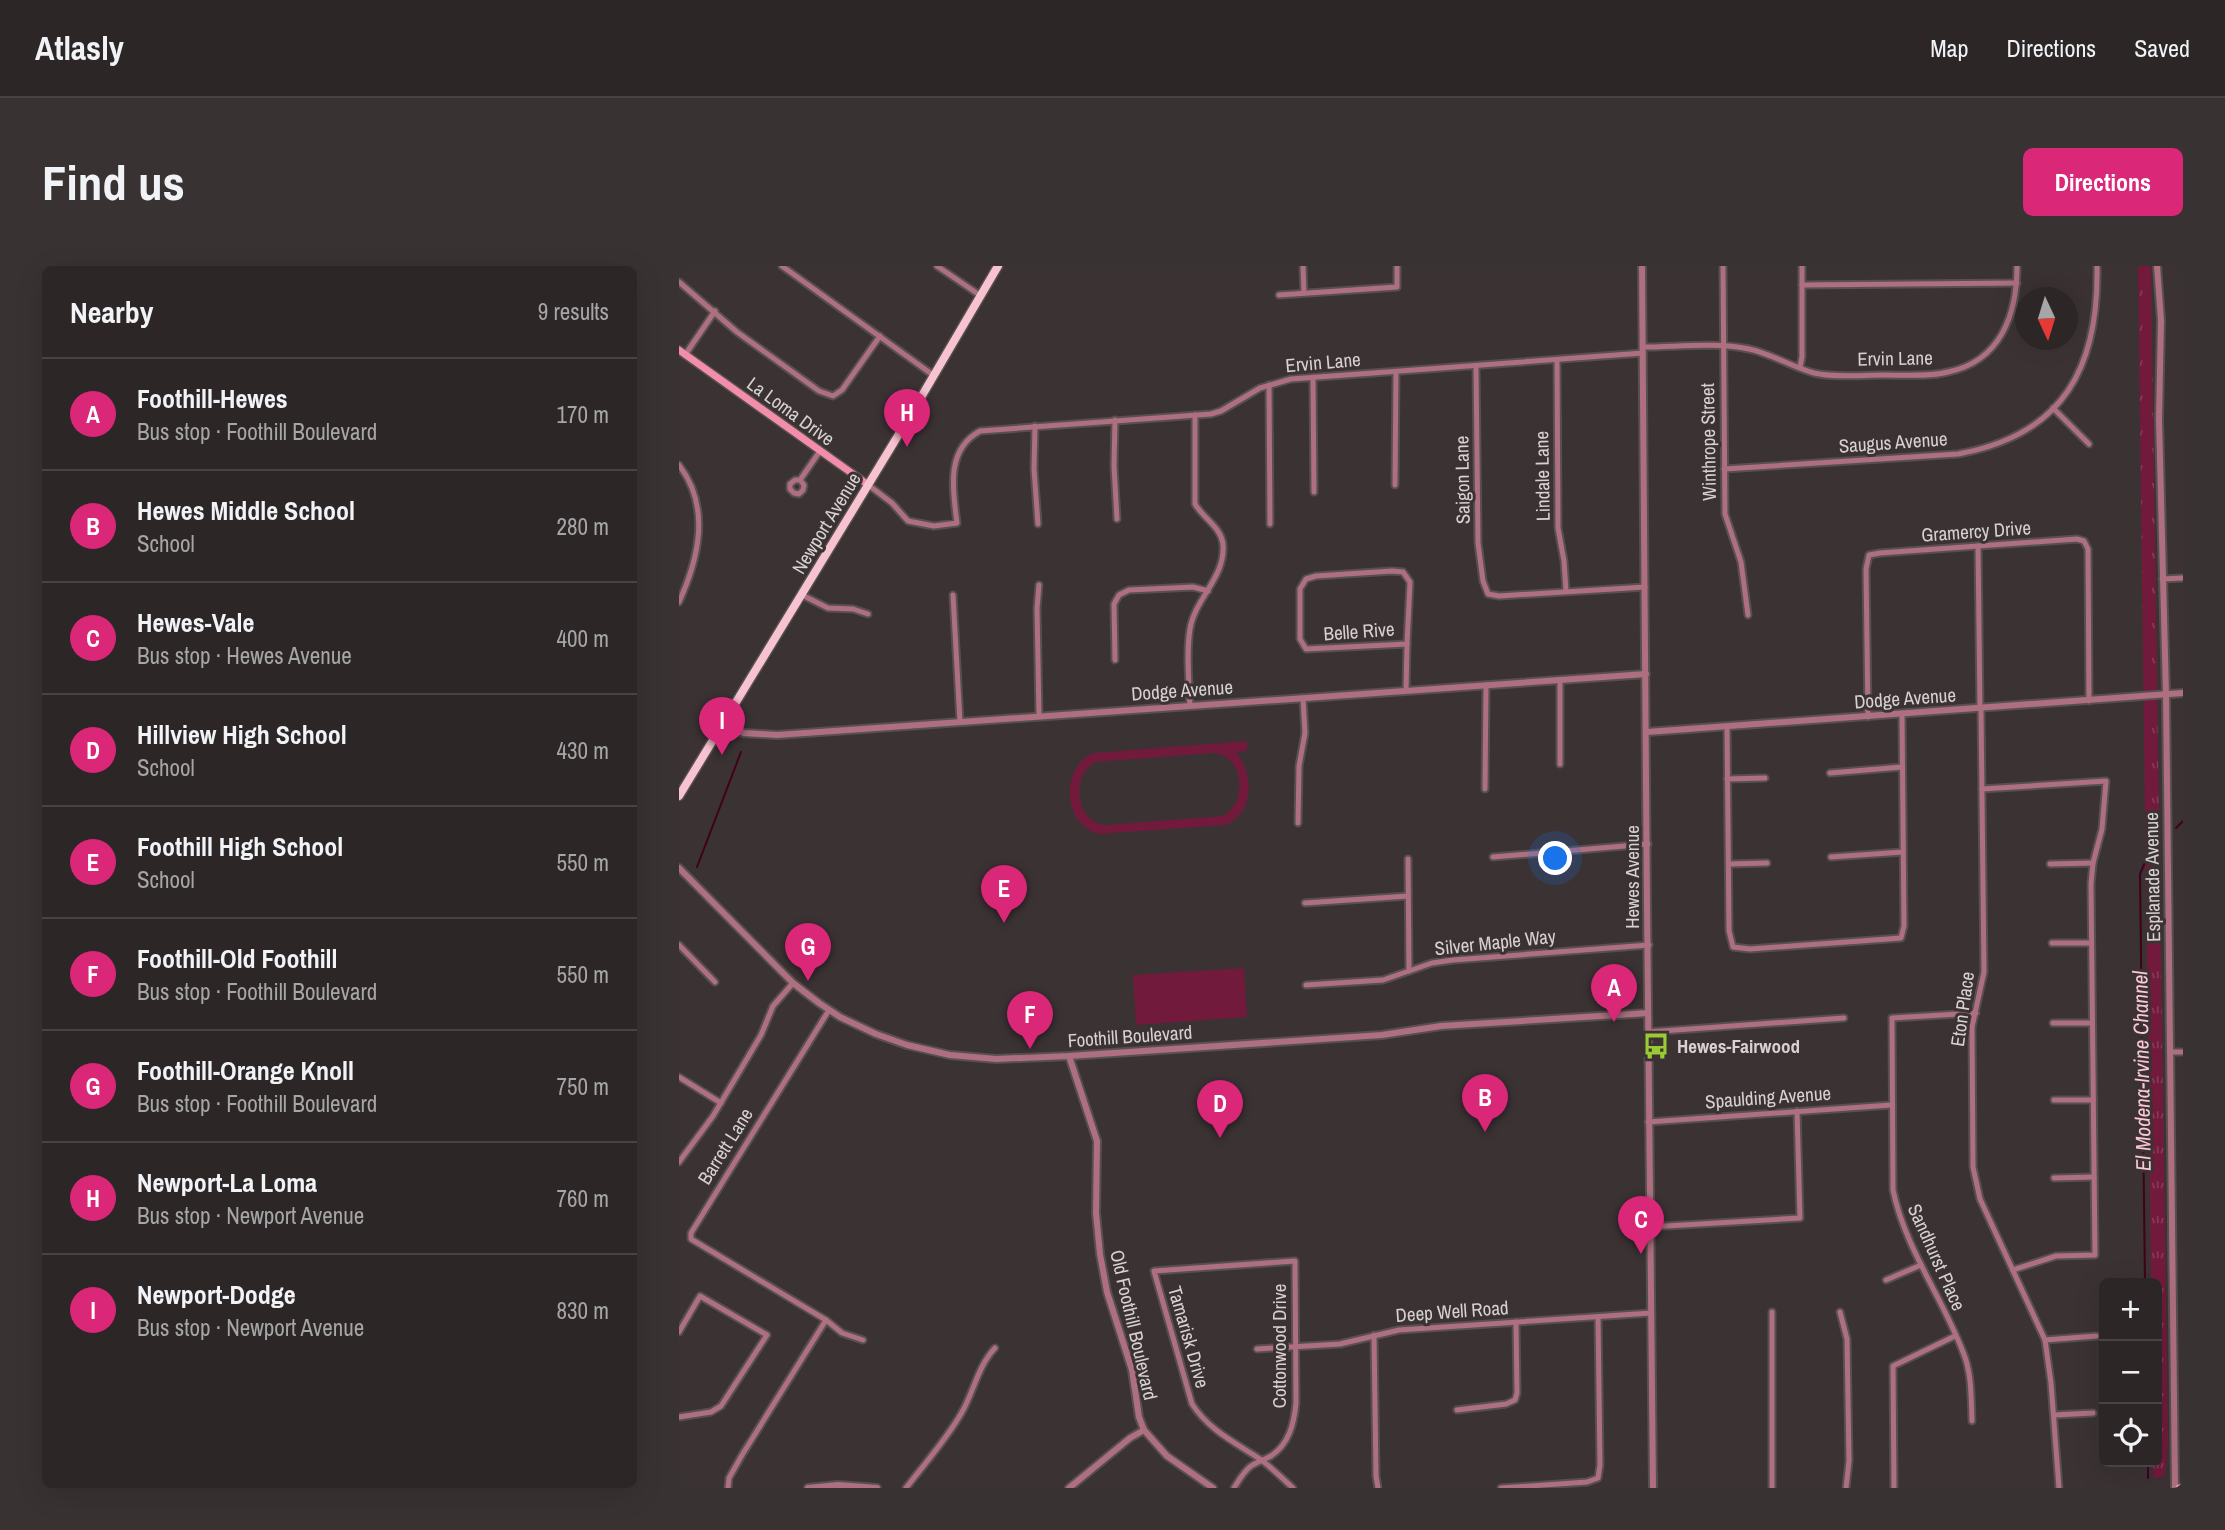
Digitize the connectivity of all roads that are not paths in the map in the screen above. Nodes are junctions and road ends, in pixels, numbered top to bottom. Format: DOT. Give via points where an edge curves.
graph roads {
  1 [pos="782,266"];
  2 [pos="937,266"];
  3 [pos="998,266"];
  4 [pos="1303,266"];
  5 [pos="1397,266"];
  6 [pos="1642,266"];
  7 [pos="1723,266"];
  8 [pos="1802,266"];
  9 [pos="2017,266"];
  10 [pos="2097,266"];
  11 [pos="2157,266"];
  12 [pos="679,282"];
  13 [pos="2017,283"];
  14 [pos="1802,285"];
  15 [pos="1304,293"];
  16 [pos="1279,295"];
  17 [pos="981,296"];
  18 [pos="715,311"];
  19 [pos="880,336"];
  20 [pos="1723,346"];
  21 [pos="1643,350"];
  22 [pos="682,352"];
  23 [pos="1557,360"];
  24 [pos="1476,366"];
  25 [pos="1800,368"];
  26 [pos="1396,372"];
  27 [pos="933,375"];
  28 [pos="1313,377"];
  29 [pos="1269,385"];
  30 [pos="2053,408"];
  31 [pos="1195,415"];
  32 [pos="1115,420"];
  33 [pos="1035,426"];
  34 [pos="2089,444"];
  35 [pos="820,451"];
  36 [pos="680,467"];
  37 [pos="1724,470"];
  38 [pos="800,481"];
  39 [pos="867,484"];
  40 [pos="1395,485"];
  41 [pos="1314,492"];
  42 [pos="1117,519"];
  43 [pos="957,523"];
  44 [pos="1038,524"];
  45 [pos="1270,524"];
  46 [pos="1978,546"];
  47 [pos="2183,578"];
  48 [pos="2162,579"];
  49 [pos="1039,585"];
  50 [pos="1645,587"];
  51 [pos="1208,591"];
  52 [pos="1566,591"];
  53 [pos="802,595"];
  54 [pos="953,595"];
  55 [pos="679,602"];
  56 [pos="868,614"];
  57 [pos="1748,615"];
  58 [pos="1407,644"];
  59 [pos="1115,660"];
  60 [pos="1646,674"];
  61 [pos="1560,680"];
  62 [pos="1486,685"];
  63 [pos="1406,691"];
  64 [pos="2183,693"];
  65 [pos="2166,694"];
  66 [pos="1303,698"];
  67 [pos="2089,701"];
  68 [pos="1190,706"];
  69 [pos="1981,709"];
  70 [pos="1902,715"];
  71 [pos="1039,716"];
  72 [pos="1868,717"];
  73 [pos="960,722"];
  74 [pos="722,724"];
  75 [pos="1727,727"];
  76 [pos="1647,732"];
  77 [pos="1560,764"];
  78 [pos="1902,767"];
  79 [pos="1830,773"];
  80 [pos="1765,778"];
  81 [pos="1727,779"];
  82 [pos="1486,789"];
  83 [pos="1982,789"];
  84 [pos="679,796"];
  85 [pos="1299,824"];
  86 [pos="1648,844"];
  87 [pos="1903,852"];
  88 [pos="1493,857"];
  89 [pos="1831,857"];
  90 [pos="1408,859"];
  91 [pos="1767,863"];
  92 [pos="2093,863"];
  93 [pos="1728,864"];
  94 [pos="2050,864"];
  95 [pos="679,868"];
  96 [pos="1408,896"];
  97 [pos="1305,903"];
  98 [pos="2052,943"];
  99 [pos="2091,943"];
  100 [pos="1649,944"];
  101 [pos="679,946"];
  102 [pos="1409,971"];
  103 [pos="715,982"];
  104 [pos="793,982"];
  105 [pos="1306,985"];
  106 [pos="829,1010"];
  107 [pos="1648,1013"];
  108 [pos="1976,1013"];
  109 [pos="1845,1018"];
  110 [pos="2053,1023"];
  111 [pos="2092,1023"];
  112 [pos="1648,1032"];
  113 [pos="2170,1052"];
  114 [pos="2183,1052"];
  115 [pos="1069,1056"];
  116 [pos="679,1077"];
  117 [pos="2054,1100"];
  118 [pos="2093,1100"];
  119 [pos="721,1103"];
  120 [pos="1891,1104"];
  121 [pos="1797,1111"];
  122 [pos="1648,1122"];
  123 [pos="679,1162"];
  124 [pos="2094,1177"];
  125 [pos="2054,1178"];
  126 [pos="1649,1227"];
  127 [pos="1920,1265"];
  128 [pos="2013,1270"];
  129 [pos="1154,1271"];
  130 [pos="1886,1280"];
  131 [pos="2183,1311"];
  132 [pos="1772,1312"];
  133 [pos="1840,1312"];
  134 [pos="2174,1312"];
  135 [pos="1650,1313"];
  136 [pos="1598,1317"];
  137 [pos="826,1320"];
  138 [pos="1516,1322"];
  139 [pos="679,1332"];
  140 [pos="1374,1335"];
  141 [pos="1955,1336"];
  142 [pos="2096,1336"];
  143 [pos="863,1340"];
  144 [pos="2045,1340"];
  145 [pos="1296,1346"];
  146 [pos="995,1348"];
  147 [pos="1257,1349"];
  148 [pos="1457,1410"];
  149 [pos="2092,1413"];
  150 [pos="2054,1415"];
  151 [pos="679,1417"];
  152 [pos="1972,1421"];
  153 [pos="1144,1430"];
  154 [pos="1262,1460"];
  155 [pos="851,1487"];
  156 [pos="728,1488"];
  157 [pos="808,1488"];
  158 [pos="877,1488"];
  159 [pos="906,1488"];
  160 [pos="1069,1488"];
  161 [pos="1213,1488"];
  162 [pos="1234,1488"];
  163 [pos="1293,1488"];
  164 [pos="1378,1488"];
  165 [pos="1501,1488"];
  166 [pos="1653,1488"];
  167 [pos="1772,1488"];
  168 [pos="1846,1488"];
  169 [pos="1894,1488"];
  170 [pos="2059,1488"];
  171 [pos="2179,1488"];
  1 -- 19 [label="street"];
  2 -- 17 [label="street"];
  3 -- 17 [label="main road, Newport Avenue"];
  4 -- 15 [label="street"];
  5 -- 15 [label="street" via="1397,287"];
  6 -- 21 [label="street, Hewes Avenue"];
  7 -- 20 [label="street, Winthrope Street"];
  8 -- 14 [label="street"];
  9 -- 13 [label="street"];
  10 -- 30 [label="street, Saugus Avenue" via="2091,340 2074,382"];
  11 -- 48 [label="street, Esplanade Avenue"];
  12 -- 18 [label="street"];
  13 -- 14 [label="street"];
  13 -- 25 [label="street, Ervin Lane" via="2015,305 2003,333 1965,367 1925,375 1833,375"];
  14 -- 25 [label="street"];
  15 -- 16 [label="street"];
  17 -- 27 [label="main road, Newport Avenue"];
  18 -- 19 [label="street" via="737,332 819,391 833,396"];
  18 -- 22 [label="street"];
  19 -- 27 [label="street"];
  20 -- 21 [label="street, Ervin Lane"];
  20 -- 25 [label="street, Ervin Lane" via="1758,351"];
  20 -- 37 [label="street, Winthrope Street"];
  21 -- 23 [label="street, Ervin Lane"];
  21 -- 50 [label="street, Hewes Avenue"];
  22 -- 35 [label="main road, La Loma Drive"];
  23 -- 24 [label="street, Ervin Lane"];
  23 -- 52 [label="street, Lindale Lane" via="1559,528"];
  24 -- 26 [label="street, Ervin Lane"];
  24 -- 52 [label="street, Saigon Lane" via="1478,543 1488,594"];
  26 -- 28 [label="street, Ervin Lane"];
  26 -- 40 [label="street"];
  27 -- 39 [label="main road, Newport Avenue"];
  28 -- 29 [label="street, Ervin Lane"];
  28 -- 41 [label="street"];
  29 -- 31 [label="street, Ervin Lane" via="1221,411"];
  29 -- 45 [label="street"];
  30 -- 34 [label="street"];
  30 -- 37 [label="street, Saugus Avenue" via="2017,436 1975,451"];
  31 -- 32 [label="street, Ervin Lane"];
  31 -- 51 [label="street" via="1195,504 1223,544 1220,566"];
  32 -- 33 [label="street, Ervin Lane"];
  32 -- 42 [label="street"];
  33 -- 43 [label="street, Ervin Lane" via="990,429 973,435 963,447 952,481"];
  33 -- 44 [label="street"];
  35 -- 38 [label="street"];
  35 -- 39 [label="main road, La Loma Drive"];
  36 -- 55 [label="street" via="696,501 699,538"];
  37 -- 57 [label="street, Winthrope Street" via="1725,514 1741,562"];
  39 -- 43 [label="street, La Loma Drive" via="908,521 934,526"];
  39 -- 53 [label="main road, Newport Avenue"];
  46 -- 67 [label="street, Gramercy Drive" via="2084,541 2088,549"];
  46 -- 69 [label="street, Eton Place"];
  46 -- 72 [label="street, Gramercy Drive" via="1869,555"];
  47 -- 48 [label="street"];
  48 -- 65 [label="street, Esplanade Avenue"];
  49 -- 71 [label="street"];
  50 -- 52 [label="street"];
  50 -- 60 [label="street, Hewes Avenue"];
  51 -- 59 [label="street" via="1193,587 1119,594 1114,604"];
  51 -- 68 [label="street" via="1190,629"];
  53 -- 56 [label="street" via="828,608"];
  53 -- 74 [label="main road, Newport Avenue"];
  54 -- 73 [label="street"];
  58 -- 58 [label="street, Belle Rive" via="1410,582 1403,572 1316,576 1306,579 1300,589 1300,639 1306,649"];
  58 -- 63 [label="street, Belle Rive"];
  60 -- 61 [label="street, Dodge Avenue"];
  60 -- 76 [label="street, Hewes Avenue"];
  61 -- 62 [label="street, Dodge Avenue"];
  61 -- 77 [label="street"];
  62 -- 63 [label="street, Dodge Avenue"];
  62 -- 82 [label="street"];
  63 -- 66 [label="street, Dodge Avenue"];
  64 -- 65 [label="street, Dodge Avenue"];
  65 -- 67 [label="street, Dodge Avenue"];
  65 -- 113 [label="street, Esplanade Avenue"];
  66 -- 68 [label="street, Dodge Avenue"];
  66 -- 85 [label="street"];
  67 -- 69 [label="street, Dodge Avenue"];
  68 -- 71 [label="street, Dodge Avenue"];
  69 -- 70 [label="street, Dodge Avenue"];
  69 -- 83 [label="street, Eton Place"];
  70 -- 72 [label="street, Dodge Avenue"];
  70 -- 78 [label="street"];
  71 -- 73 [label="street, Dodge Avenue"];
  72 -- 75 [label="street, Dodge Avenue"];
  73 -- 74 [label="street, Dodge Avenue" via="767,735"];
  74 -- 84 [label="main road, Newport Avenue"];
  75 -- 76 [label="street, Dodge Avenue"];
  75 -- 81 [label="street"];
  76 -- 86 [label="street, Hewes Avenue"];
  78 -- 79 [label="street"];
  78 -- 87 [label="street"];
  80 -- 81 [label="street"];
  81 -- 93 [label="street"];
  83 -- 92 [label="street" via="2106,781 2102,829"];
  83 -- 108 [label="street, Eton Place" via="1985,972"];
  86 -- 88 [label="street"];
  86 -- 100 [label="street, Hewes Avenue"];
  87 -- 89 [label="street"];
  87 -- 93 [label="street" via="1901,938 1750,949 1733,947"];
  90 -- 96 [label="street"];
  91 -- 93 [label="street"];
  92 -- 94 [label="street"];
  92 -- 99 [label="street"];
  95 -- 104 [label="street, Foothill Boulevard"];
  96 -- 97 [label="street"];
  96 -- 102 [label="street"];
  98 -- 99 [label="street"];
  99 -- 111 [label="street"];
  100 -- 102 [label="street, Silver Maple Way" via="1453,960"];
  100 -- 107 [label="street, Hewes Avenue"];
  101 -- 103 [label="street"];
  102 -- 105 [label="street, Silver Maple Way" via="1365,983"];
  104 -- 106 [label="street, Foothill Boulevard"];
  104 -- 119 [label="street" via="773,1006"];
  106 -- 115 [label="street, Foothill Boulevard" via="876,1034 934,1052 980,1059"];
  106 -- 137 [label="street, Barrett Lane" via="691,1233 691,1239"];
  107 -- 112 [label="street, Hewes Avenue"];
  107 -- 115 [label="street, Foothill Boulevard"];
  108 -- 120 [label="street, Sandhurst Place" via="1892,1018"];
  108 -- 128 [label="street, Eton Place" via="1971,1069 1975,1184"];
  109 -- 112 [label="street"];
  110 -- 111 [label="street"];
  111 -- 118 [label="street"];
  112 -- 122 [label="street, Hewes Avenue"];
  113 -- 114 [label="street"];
  113 -- 134 [label="street, Esplanade Avenue"];
  115 -- 153 [label="street, Old Foothill Boulevard" via="1097,1141 1100,1254"];
  116 -- 119 [label="street"];
  117 -- 118 [label="street"];
  118 -- 124 [label="street"];
  119 -- 123 [label="street"];
  120 -- 121 [label="street, Spaulding Avenue"];
  120 -- 127 [label="street, Sandhurst Place" via="1893,1190"];
  121 -- 122 [label="street, Spaulding Avenue"];
  121 -- 126 [label="street" via="1800,1218"];
  122 -- 126 [label="street, Hewes Avenue"];
  124 -- 125 [label="street"];
  124 -- 128 [label="street" via="2095,1255 2056,1256"];
  126 -- 135 [label="street, Hewes Avenue"];
  127 -- 130 [label="street"];
  127 -- 141 [label="street, Sandhurst Place"];
  128 -- 144 [label="street, Eton Place"];
  129 -- 145 [label="street, Cottonwood Drive" via="1295,1262"];
  129 -- 154 [label="street, Tamarisk Drive" via="1192,1404 1220,1435"];
  131 -- 134 [label="street"];
  132 -- 167 [label="street"];
  133 -- 168 [label="street" via="1847,1339"];
  134 -- 171 [label="street, Esplanade Avenue"];
  135 -- 136 [label="street, Deep Well Road"];
  135 -- 166 [label="street, Hewes Avenue"];
  136 -- 138 [label="street, Deep Well Road"];
  136 -- 165 [label="street" via="1598,1478"];
  137 -- 143 [label="street, Barrett Lane" via="842,1333"];
  137 -- 156 [label="street" via="742,1455"];
  138 -- 140 [label="street, Deep Well Road"];
  138 -- 148 [label="street" via="1515,1400"];
  139 -- 151 [label="street" via="700,1296 767,1335 722,1406"];
  140 -- 145 [label="street, Deep Well Road"];
  140 -- 164 [label="street"];
  141 -- 152 [label="street, Sandhurst Place" via="1969,1370"];
  141 -- 169 [label="street" via="1893,1366"];
  142 -- 144 [label="street"];
  144 -- 150 [label="street, Eton Place"];
  145 -- 147 [label="street, Deep Well Road"];
  145 -- 154 [label="street, Cottonwood Drive" via="1294,1422 1281,1447"];
  146 -- 159 [label="street" via="963,1410"];
  149 -- 150 [label="street"];
  150 -- 170 [label="street, Eton Place"];
  153 -- 160 [label="street"];
  153 -- 161 [label="street, Old Foothill Boulevard" via="1178,1465"];
  154 -- 162 [label="street, Cottonwood Drive" via="1249,1467"];
  154 -- 163 [label="street, Tamarisk Drive"];
  155 -- 157 [label="street"];
  155 -- 158 [label="street"];
}
